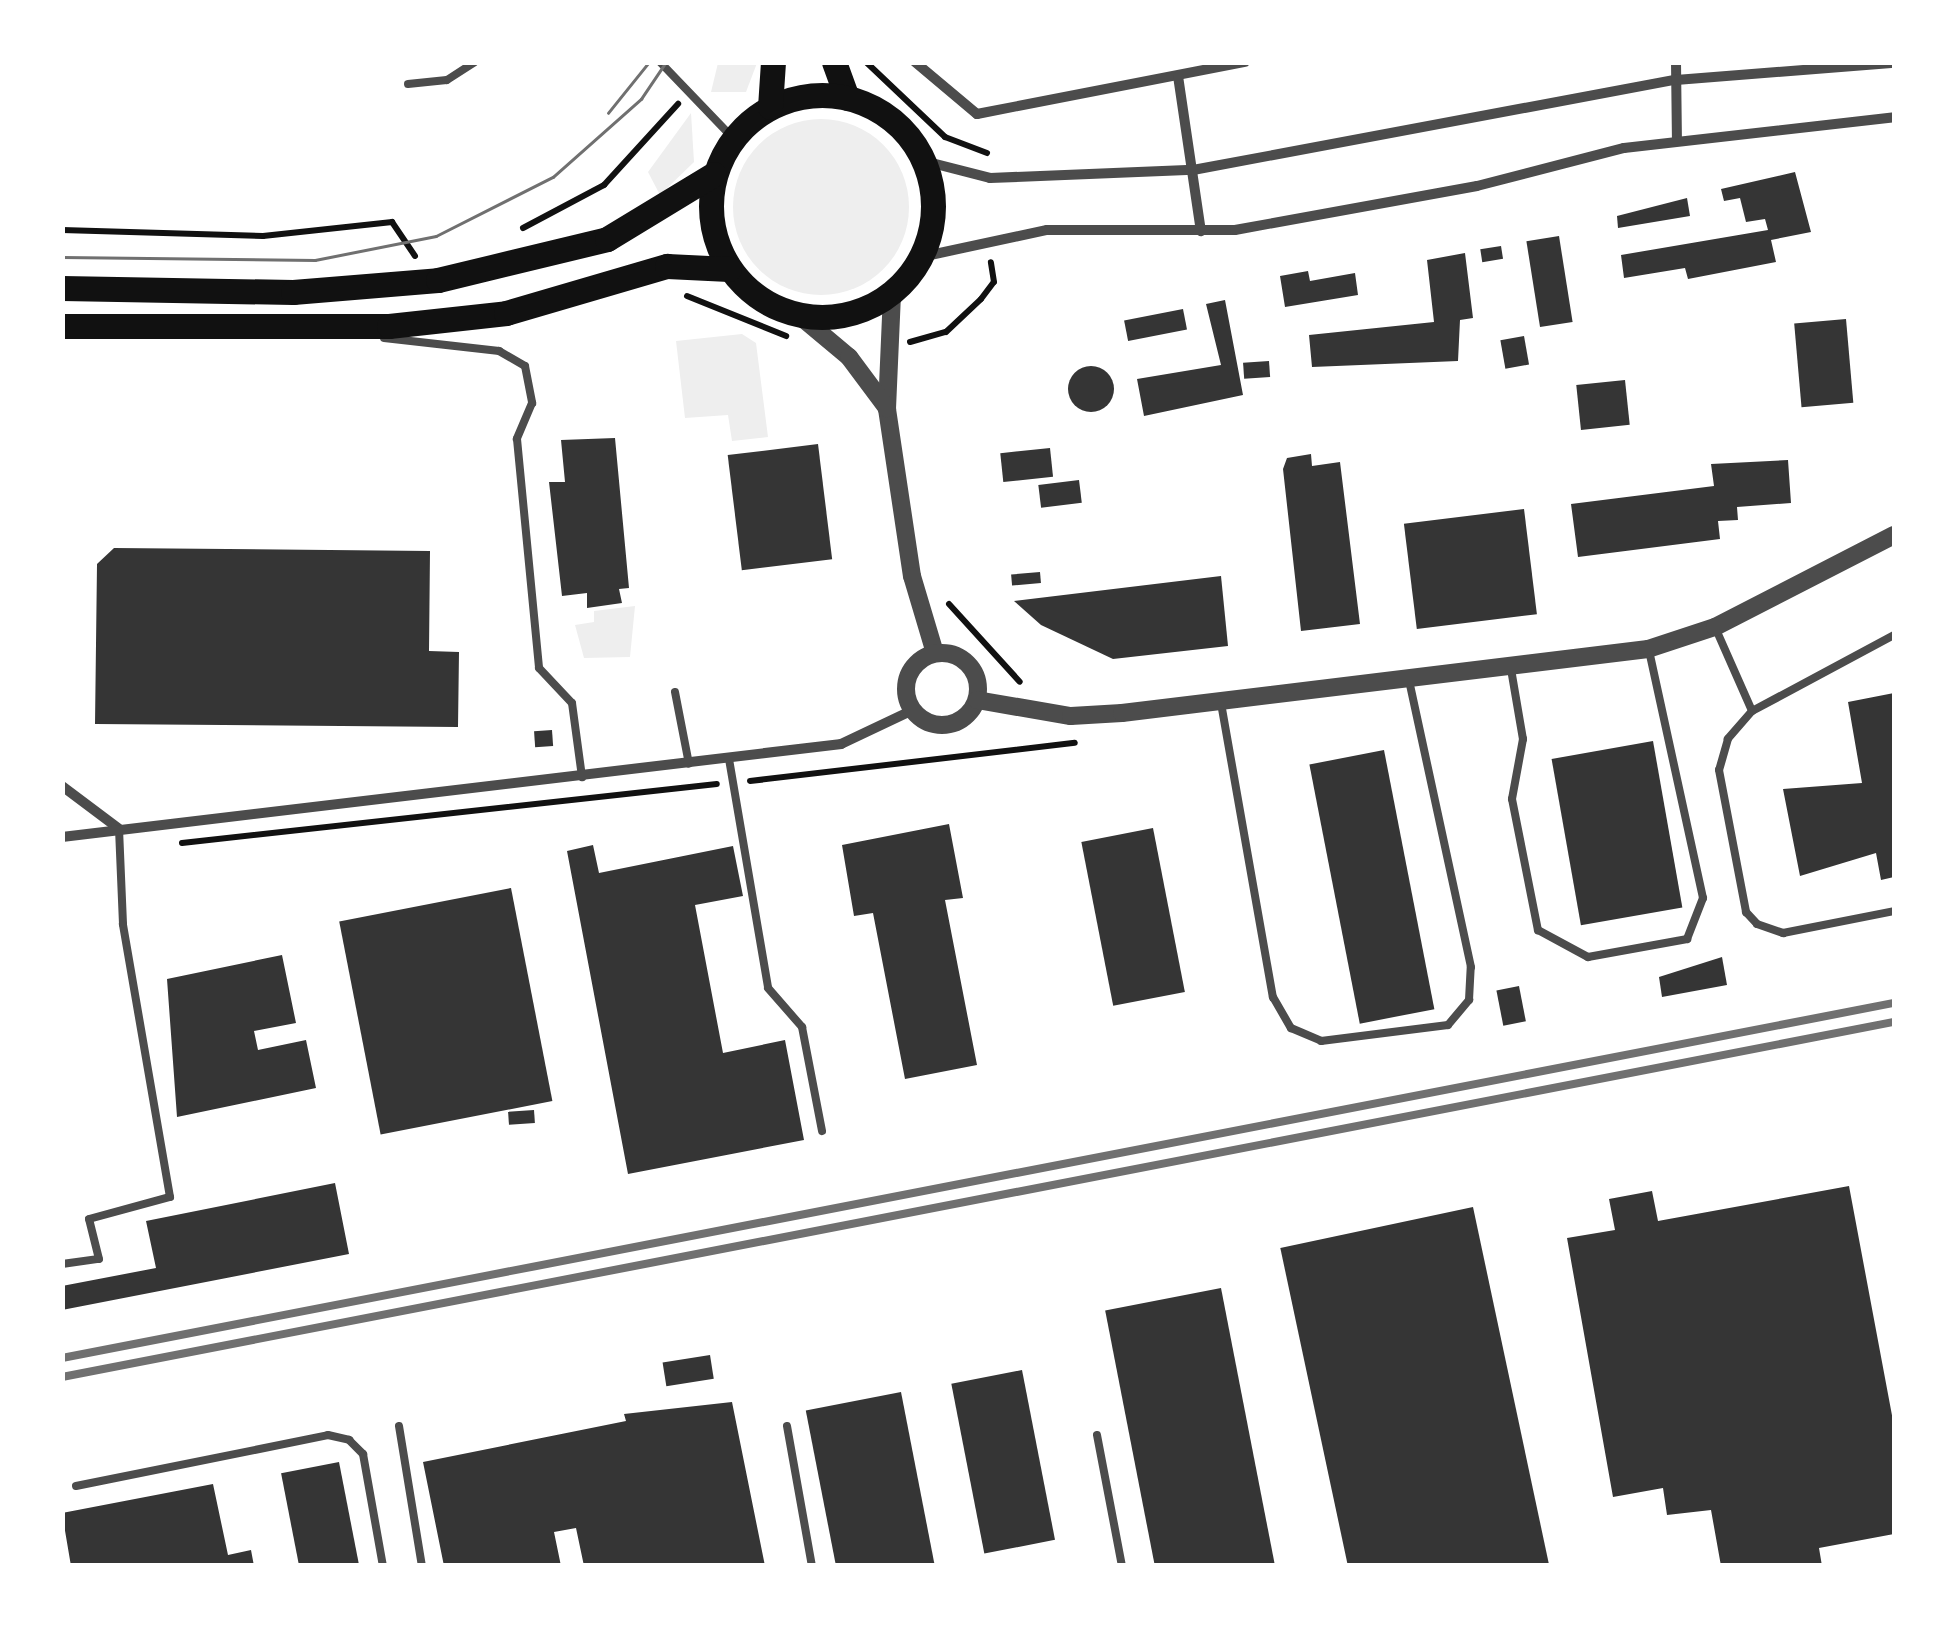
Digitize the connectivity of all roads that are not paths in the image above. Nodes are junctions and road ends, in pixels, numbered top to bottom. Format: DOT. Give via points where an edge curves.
graph roads {
  1 [pos="475,62"];
  2 [pos="660,62"];
  3 [pos="773,62"];
  4 [pos="834,62"];
  5 [pos="915,62"];
  6 [pos="1246,62"];
  7 [pos="1676,62"];
  8 [pos="1894,64"];
  9 [pos="1178,76"];
  10 [pos="1676,80"];
  11 [pos="408,84"];
  12 [pos="847,98"];
  13 [pos="770,108"];
  14 [pos="1894,117"];
  15 [pos="733,138"];
  16 [pos="1676,141"];
  17 [pos="924,161"];
  18 [pos="1194,170"];
  19 [pos="714,174"];
  20 [pos="1201,232"];
  21 [pos="922,258"];
  22 [pos="729,270"];
  23 [pos="62,288"];
  24 [pos="892,294"];
  25 [pos="800,316"];
  26 [pos="62,326"];
  27 [pos="290,326"];
  28 [pos="887,408"];
  29 [pos="1894,536"];
  30 [pos="1714,627"];
  31 [pos="1894,635"];
  32 [pos="1648,649"];
  33 [pos="935,653"];
  34 [pos="1510,670"];
  35 [pos="1409,681"];
  36 [pos="674,692"];
  37 [pos="978,700"];
  38 [pos="1220,703"];
  39 [pos="913,710"];
  40 [pos="1752,711"];
  41 [pos="730,760"];
  42 [pos="689,764"];
  43 [pos="582,777"];
  44 [pos="62,786"];
  45 [pos="118,828"];
  46 [pos="62,837"];
  47 [pos="1894,911"];
  48 [pos="822,1131"];
  49 [pos="62,1264"];
  50 [pos="399,1426"];
  51 [pos="787,1426"];
  52 [pos="1097,1434"];
  53 [pos="76,1486"];
  54 [pos="383,1566"];
  55 [pos="422,1566"];
  56 [pos="812,1566"];
  57 [pos="1122,1566"];
  1 -- 11 [label="lane" via="447,80"];
  2 -- 15 [label="lane"];
  3 -- 13 [label="main road"];
  4 -- 12 [label="main road"];
  5 -- 9 [label="street" via="978,114"];
  6 -- 9 [label="street"];
  7 -- 10 [label="street"];
  8 -- 10 [label="street"];
  9 -- 18 [label="street"];
  10 -- 16 [label="street"];
  10 -- 18 [label="street"];
  12 -- 13 [label="main road"];
  12 -- 17 [label="main road" via="893,120"];
  13 -- 15 [label="main road"];
  14 -- 16 [label="street"];
  15 -- 19 [label="main road"];
  16 -- 20 [label="street"];
  17 -- 18 [label="street" via="990,178"];
  17 -- 21 [label="main road" via="933,193"];
  18 -- 20 [label="street"];
  19 -- 22 [label="main road" via="710,207"];
  19 -- 23 [label="main road" via="607,240 438,280 293,292"];
  20 -- 21 [label="street" via="1047,230"];
  21 -- 24 [label="main road"];
  22 -- 25 [label="main road" via="773,307"];
  22 -- 27 [label="main road" via="667,266 506,313"];
  24 -- 25 [label="main road" via="864,310"];
  24 -- 28 [label="street"];
  25 -- 28 [label="street" via="849,357"];
  26 -- 27 [label="main road"];
  27 -- 43 [label="lane" via="499,351 524,366 532,403 518,439 539,668 572,703"];
  28 -- 33 [label="street" via="912,576"];
  29 -- 30 [label="street"];
  30 -- 32 [label="street"];
  30 -- 40 [label="lane"];
  31 -- 40 [label="lane"];
  32 -- 34 [label="street"];
  32 -- 34 [label="lane" via="1703,898 1687,938 1588,957 1538,930 1512,799 1523,739"];
  33 -- 37 [label="street" via="973,668"];
  33 -- 39 [label="street" via="910,672"];
  34 -- 35 [label="street"];
  35 -- 38 [label="street"];
  35 -- 38 [label="lane" via="1471,967 1469,1000 1448,1025 1321,1041 1291,1028 1273,998"];
  36 -- 42 [label="lane"];
  37 -- 38 [label="street" via="1071,716"];
  37 -- 39 [label="street" via="943,726"];
  39 -- 41 [label="street" via="841,744"];
  40 -- 47 [label="lane" via="1728,739 1719,770 1746,912 1783,933"];
  41 -- 42 [label="street"];
  41 -- 48 [label="lane" via="768,988 802,1027"];
  42 -- 43 [label="street"];
  43 -- 45 [label="street"];
  44 -- 45 [label="street"];
  45 -- 46 [label="street"];
  45 -- 49 [label="lane" via="124,924 170,1197 89,1219 99,1259"];
  50 -- 55 [label="lane"];
  51 -- 56 [label="lane"];
  52 -- 57 [label="lane"];
  53 -- 54 [label="lane" via="328,1435 348,1440 363,1454"];
}
